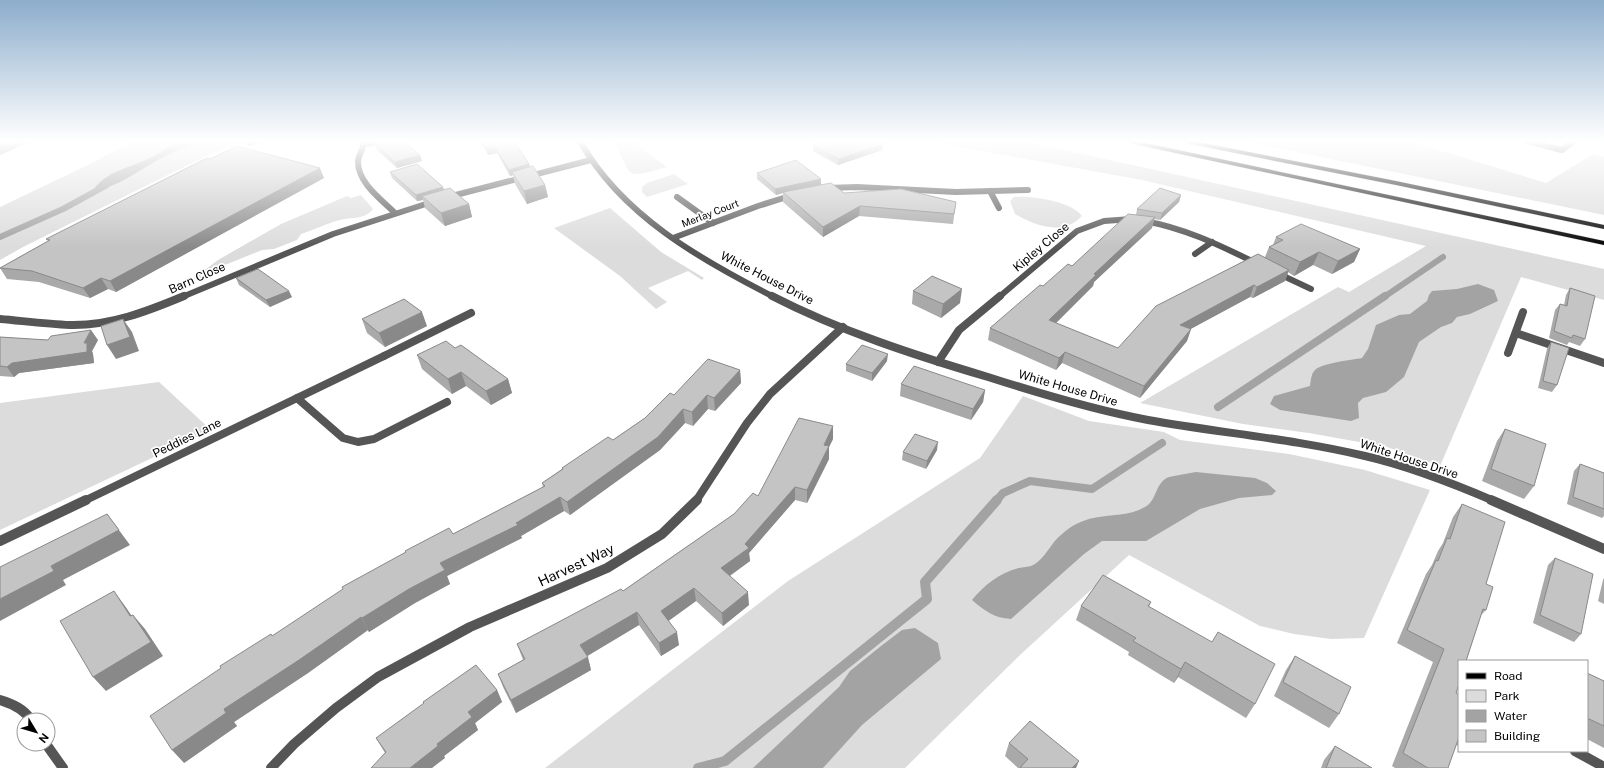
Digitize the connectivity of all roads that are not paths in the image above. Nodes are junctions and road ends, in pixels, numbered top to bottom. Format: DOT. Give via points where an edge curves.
graph roads {
  1 [pos="363,177"];
  2 [pos="523,177"];
  3 [pos="603,177"];
  4 [pos="1299,177"];
  5 [pos="1366,177"];
  6 [pos="821,189"];
  7 [pos="1028,190"];
  8 [pos="990,191"];
  9 [pos="802,193"];
  10 [pos="678,197"];
  11 [pos="999,208"];
  12 [pos="395,213"];
  13 [pos="713,223"];
  14 [pos="1604,227"];
  15 [pos="673,238"];
  16 [pos="1212,242"];
  17 [pos="1604,243"];
  18 [pos="1195,254"];
  19 [pos="1311,289"];
  20 [pos="1523,312"];
  21 [pos="471,313"];
  22 [pos="0,319"];
  23 [pos="843,327"];
  24 [pos="1516,333"];
  25 [pos="1508,353"];
  26 [pos="938,362"];
  27 [pos="1604,362"];
  28 [pos="297,398"];
  29 [pos="447,402"];
  30 [pos="0,541"];
  31 [pos="1604,549"];
  32 [pos="0,700"];
  33 [pos="25,712"];
  34 [pos="52,752"];
  35 [pos="1577,752"];
  36 [pos="1604,766"];
  37 [pos="63,768"];
  38 [pos="270,768"];
  1 -- 12 [label="street"];
  2 -- 12 [label="street, Barn Close"];
  3 -- 15 [label="street, White House Drive" via="643,216"];
  4 -- 17 [label="main road"];
  5 -- 14 [label="main road"];
  6 -- 8 [label="street" via="852,187"];
  7 -- 8 [label="street"];
  8 -- 11 [label="street"];
  9 -- 13 [label="street, Merlay Court"];
  10 -- 13 [label="street"];
  12 -- 22 [label="street, Barn Close" via="300,246 144,312 111,321 70,325"];
  13 -- 15 [label="street, Merlay Court"];
  15 -- 23 [label="street, White House Drive" via="718,268 764,293"];
  16 -- 18 [label="street"];
  16 -- 19 [label="street, Kipley Close"];
  16 -- 26 [label="street, Kipley Close" via="1151,221 1120,219 1088,225 1077,231 959,330"];
  20 -- 24 [label="street"];
  21 -- 28 [label="street, Peddies Lane"];
  23 -- 26 [label="street, White House Drive"];
  23 -- 38 [label="street, Harvest Way" via="770,394 697,500 662,534 607,568 470,627 378,677 336,708"];
  24 -- 25 [label="street"];
  24 -- 27 [label="street"];
  26 -- 31 [label="street, White House Drive" via="1115,414 1286,439 1379,459 1446,481"];
  28 -- 29 [label="street" via="351,442 374,439"];
  28 -- 30 [label="street, Peddies Lane"];
  32 -- 33 [label="street"];
  34 -- 37 [label="street"];
  35 -- 36 [label="street"];
}
